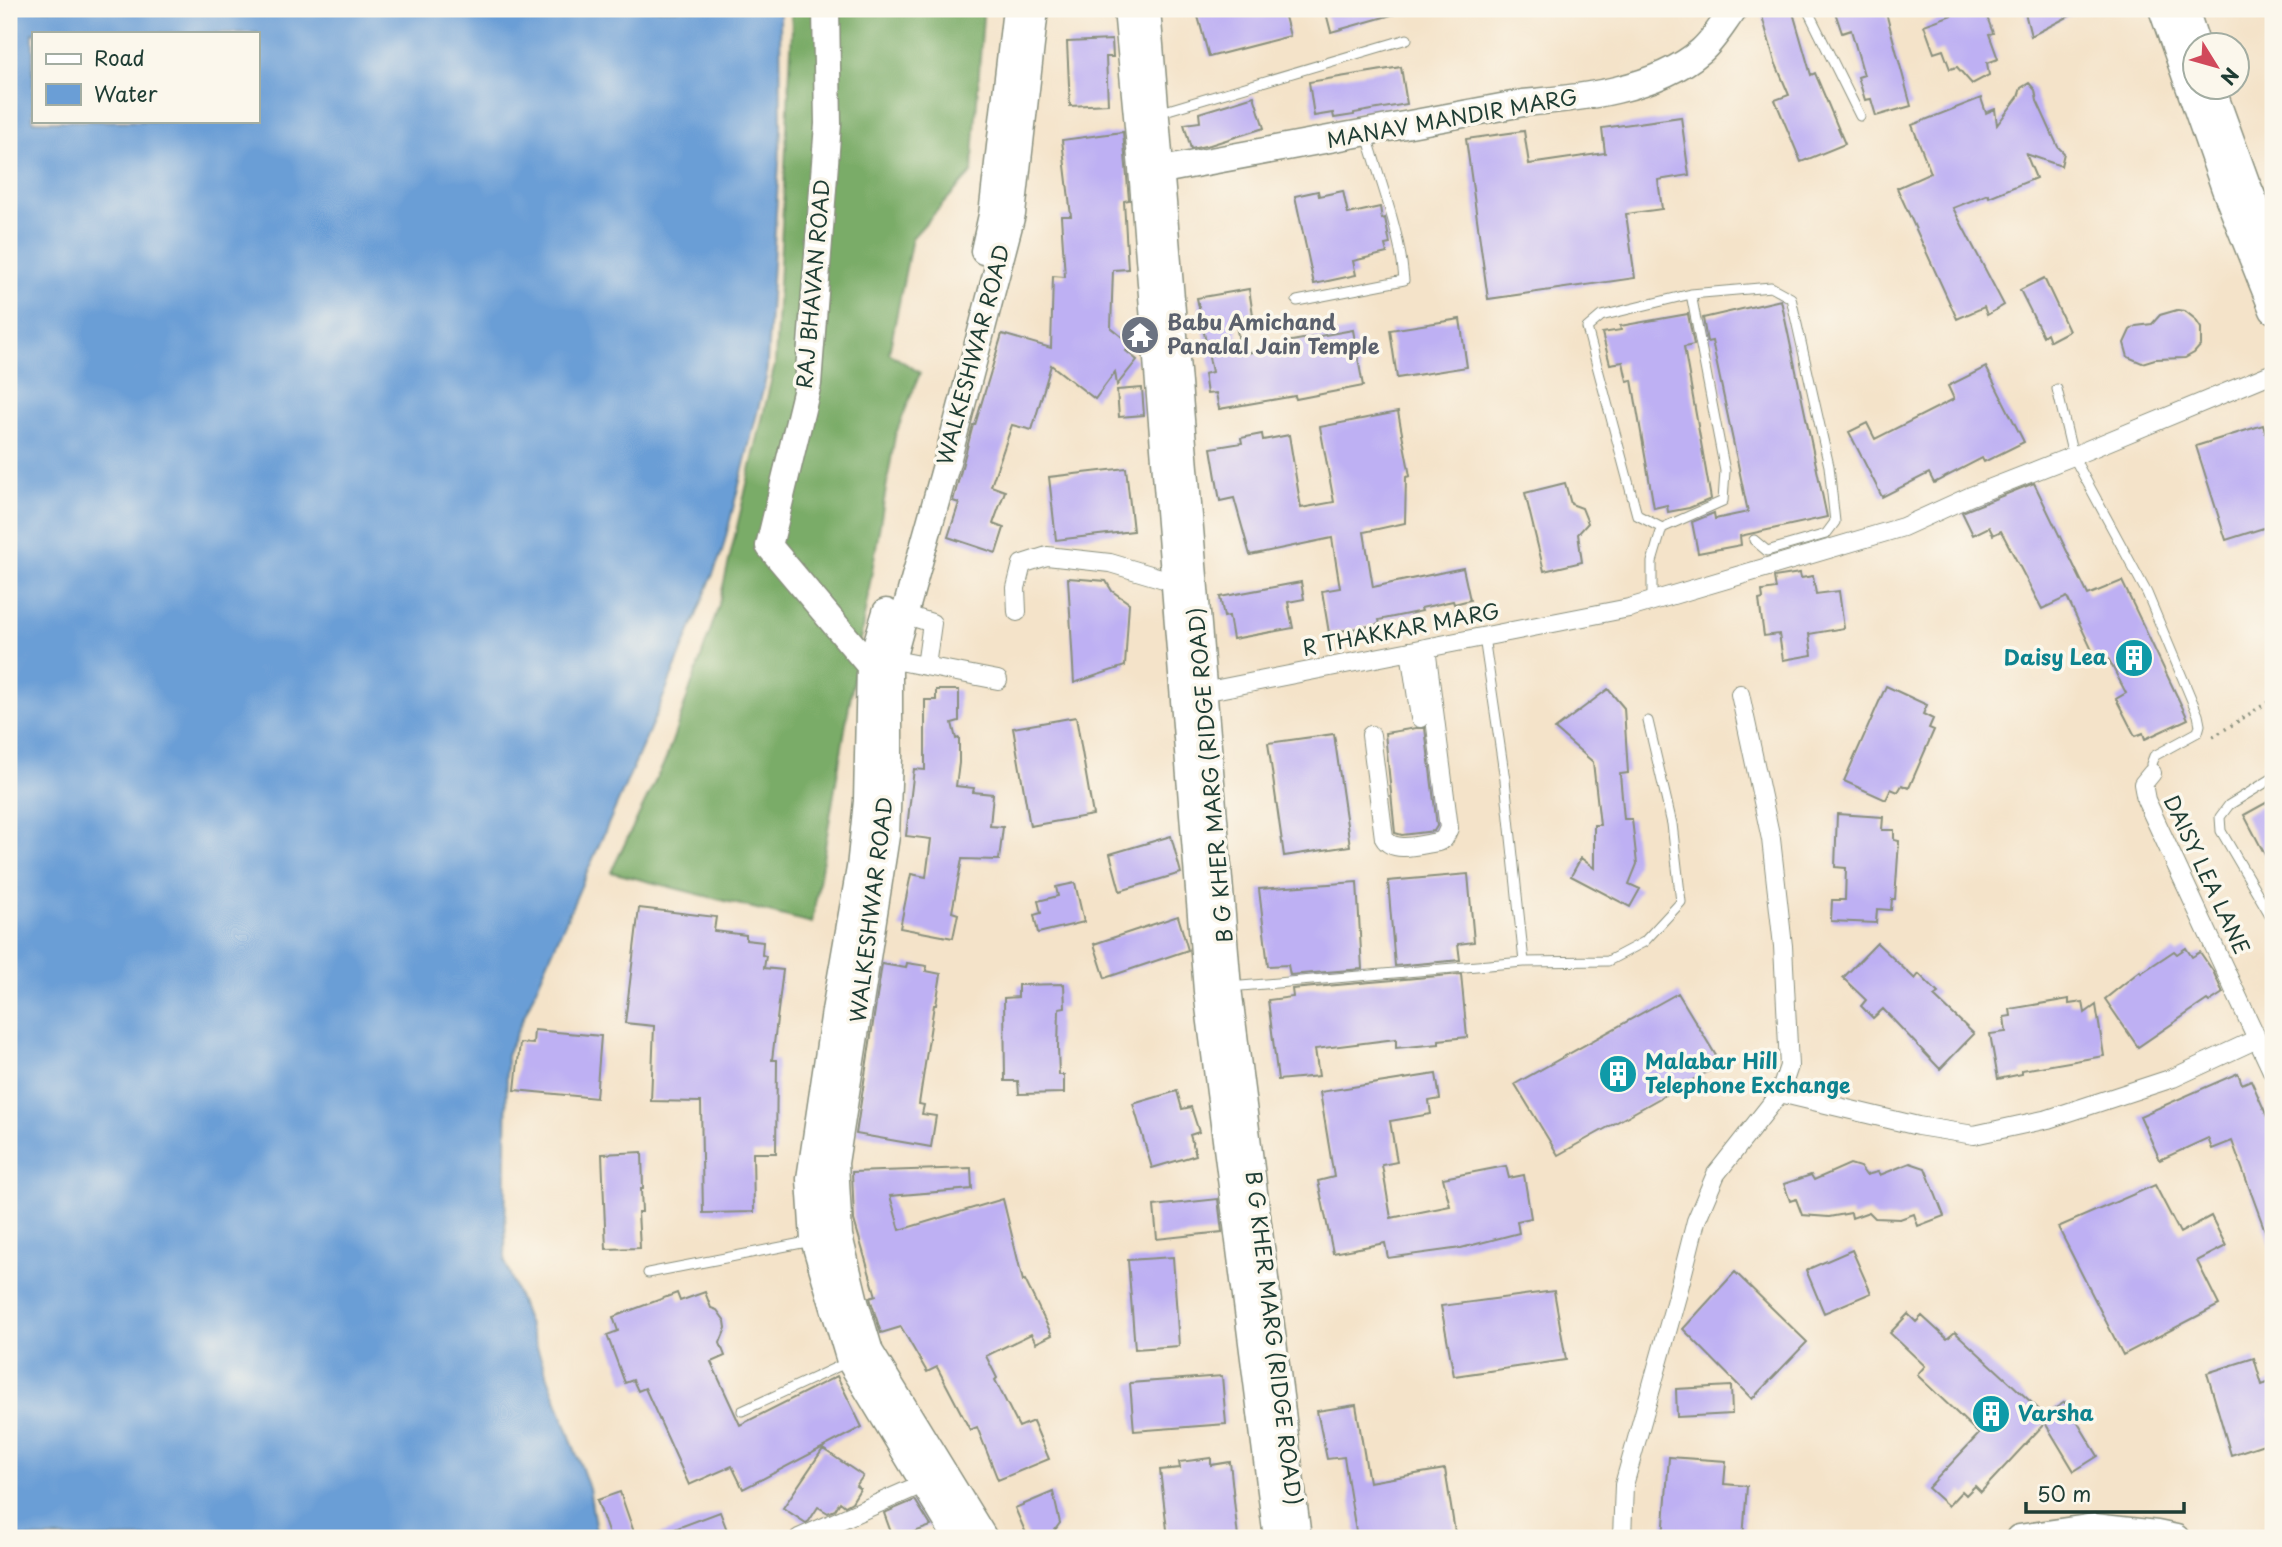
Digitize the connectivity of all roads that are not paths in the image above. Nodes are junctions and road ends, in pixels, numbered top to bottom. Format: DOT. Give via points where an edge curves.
graph roads {
  1 [pos="826,9"];
  2 [pos="1016,9"];
  3 [pos="1035,9"];
  4 [pos="1127,9"];
  5 [pos="1147,9"];
  6 [pos="1734,9"];
  7 [pos="1807,9"];
  8 [pos="2162,9"];
  9 [pos="2185,9"];
  10 [pos="2192,32"];
  11 [pos="1407,39"];
  12 [pos="2215,102"];
  13 [pos="1157,114"];
  14 [pos="1860,116"];
  15 [pos="1366,133"];
  16 [pos="1152,168"];
  17 [pos="2236,185"];
  18 [pos="2273,245"];
  19 [pos="1691,294"];
  20 [pos="1297,301"];
  21 [pos="2273,310"];
  22 [pos="2273,373"];
  23 [pos="2057,389"];
  24 [pos="2073,456"];
  25 [pos="1662,528"];
  26 [pos="1754,540"];
  27 [pos="1174,582"];
  28 [pos="1652,600"];
  29 [pos="895,611"];
  30 [pos="1017,612"];
  31 [pos="1483,637"];
  32 [pos="1418,649"];
  33 [pos="881,663"];
  34 [pos="926,666"];
  35 [pos="998,680"];
  36 [pos="1193,694"];
  37 [pos="1740,694"];
  38 [pos="1420,718"];
  39 [pos="1648,721"];
  40 [pos="1371,735"];
  41 [pos="2152,772"];
  42 [pos="2273,778"];
  43 [pos="2273,920"];
  44 [pos="1524,962"];
  45 [pos="1217,989"];
  46 [pos="2257,1039"];
  47 [pos="2273,1073"];
  48 [pos="1780,1093"];
  49 [pos="826,1238"];
  50 [pos="648,1273"];
  51 [pos="860,1357"];
  52 [pos="742,1411"];
  53 [pos="934,1479"];
  54 [pos="2095,1533"];
  55 [pos="799,1538"];
  56 [pos="957,1538"];
  57 [pos="984,1538"];
  58 [pos="1276,1538"];
  59 [pos="1298,1538"];
  60 [pos="1622,1538"];
  61 [pos="2019,1538"];
  62 [pos="2176,1538"];
  1 -- 33 [label="main road, RAJ BHAVAN ROAD" via="828,124 808,384 769,546"];
  2 -- 29 [label="main road, WALKESHWAR ROAD" via="992,215"];
  3 -- 29 [label="main road, WALKESHWAR ROAD" via="1012,214 945,469"];
  4 -- 16 [label="main road, B G KHER MARG (RIDGE ROAD)"];
  5 -- 13 [label="main road, B G KHER MARG (RIDGE ROAD)"];
  6 -- 15 [label="main road, MANAV MANDIR MARG" via="1704,49 1666,75 1583,98 1523,103"];
  7 -- 14 [label="lane"];
  8 -- 17 [label="main road"];
  9 -- 10 [label="main road"];
  11 -- 13 [label="lane"];
  12 -- 17 [label="main road"];
  13 -- 16 [label="main road, B G KHER MARG (RIDGE ROAD)"];
  15 -- 16 [label="main road, MANAV MANDIR MARG"];
  15 -- 20 [label="lane" via="1395,231 1404,280"];
  16 -- 27 [label="main road, B G KHER MARG (RIDGE ROAD)"];
  16 -- 36 [label="main road, B G KHER MARG (RIDGE ROAD)"];
  17 -- 18 [label="main road"];
  17 -- 21 [label="main road"];
  19 -- 25 [label="lane" via="1725,471 1723,501"];
  19 -- 25 [label="lane" via="1601,316 1587,328 1637,515"];
  19 -- 26 [label="lane" via="1771,287 1791,298 1829,466 1835,522 1826,534 1767,551"];
  22 -- 24 [label="street, R THAKKAR MARG"];
  23 -- 24 [label="lane"];
  24 -- 28 [label="street, R THAKKAR MARG" via="1903,527"];
  24 -- 41 [label="lane" via="2147,593 2198,715 2198,732 2154,757"];
  25 -- 28 [label="lane" via="1652,562"];
  27 -- 30 [label="street" via="1110,563 1047,556 1022,564"];
  27 -- 36 [label="main road, B G KHER MARG (RIDGE ROAD)"];
  28 -- 31 [label="street, R THAKKAR MARG"];
  29 -- 33 [label="main road, WALKESHWAR ROAD"];
  29 -- 34 [label="street" via="932,623"];
  31 -- 32 [label="street, R THAKKAR MARG"];
  31 -- 44 [label="lane" via="1505,780"];
  32 -- 36 [label="street, R THAKKAR MARG"];
  32 -- 38 [label="street"];
  32 -- 40 [label="street" via="1449,828 1444,839 1394,847 1387,844"];
  33 -- 34 [label="street"];
  33 -- 49 [label="main road, WALKESHWAR ROAD" via="860,869 810,1179"];
  34 -- 35 [label="street"];
  36 -- 45 [label="main road, B G KHER MARG (RIDGE ROAD)"];
  37 -- 48 [label="street" via="1771,839 1783,946 1789,1066"];
  39 -- 44 [label="lane" via="1672,824 1681,902 1644,942 1608,961"];
  41 -- 46 [label="street, DAISY LEA LANE" via="2143,785 2146,800"];
  42 -- 43 [label="lane" via="2228,805 2220,817 2221,831"];
  44 -- 45 [label="lane"];
  45 -- 58 [label="main road, B G KHER MARG (RIDGE ROAD)"];
  45 -- 59 [label="main road, B G KHER MARG (RIDGE ROAD)"];
  46 -- 47 [label="street, DAISY LEA LANE"];
  46 -- 48 [label="street" via="2173,1078 2048,1119 1974,1135"];
  48 -- 60 [label="street" via="1716,1174 1696,1221 1624,1485"];
  49 -- 50 [label="lane"];
  49 -- 51 [label="main road, WALKESHWAR ROAD" via="855,1302"];
  51 -- 52 [label="lane"];
  51 -- 53 [label="main road, WALKESHWAR ROAD" via="915,1422"];
  53 -- 55 [label="street"];
  53 -- 56 [label="main road, WALKESHWAR ROAD"];
  53 -- 57 [label="main road, WALKESHWAR ROAD"];
  54 -- 61 [label="main road"];
  54 -- 62 [label="main road"];
}
